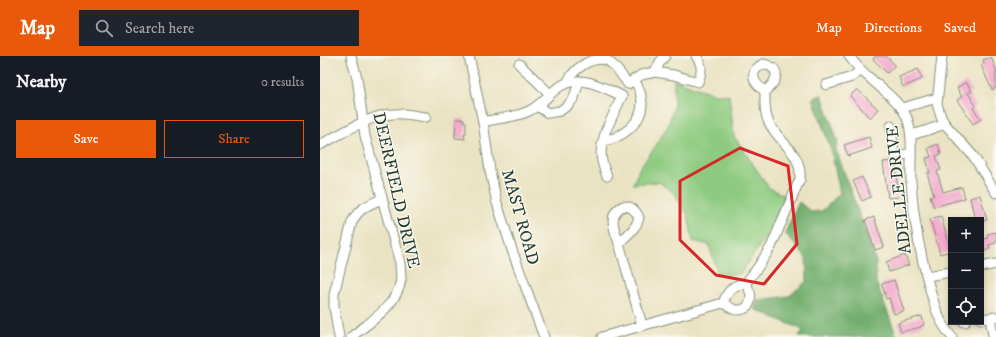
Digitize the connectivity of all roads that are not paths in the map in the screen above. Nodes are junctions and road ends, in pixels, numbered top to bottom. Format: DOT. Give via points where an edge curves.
graph roads {
  1 [pos="351,56"];
  2 [pos="469,56"];
  3 [pos="665,56"];
  4 [pos="696,56"];
  5 [pos="849,56"];
  6 [pos="942,56"];
  7 [pos="519,64"];
  8 [pos="861,70"];
  9 [pos="655,72"];
  10 [pos="579,81"];
  11 [pos="631,81"];
  12 [pos="568,82"];
  13 [pos="826,85"];
  14 [pos="765,91"];
  15 [pos="550,94"];
  16 [pos="622,96"];
  17 [pos="937,98"];
  18 [pos="537,106"];
  19 [pos="902,108"];
  20 [pos="426,117"];
  21 [pos="483,122"];
  22 [pos="364,123"];
  23 [pos="945,124"];
  24 [pos="891,126"];
  25 [pos="911,135"];
  26 [pos="603,141"];
  27 [pos="320,145"];
  28 [pos="910,154"];
  29 [pos="607,176"];
  30 [pos="996,193"];
  31 [pos="382,199"];
  32 [pos="618,242"];
  33 [pos="996,264"];
  34 [pos="984,266"];
  35 [pos="948,272"];
  36 [pos="927,276"];
  37 [pos="745,284"];
  38 [pos="723,303"];
  39 [pos="989,318"];
  40 [pos="642,325"];
  41 [pos="996,334"];
  42 [pos="339,337"];
  43 [pos="351,337"];
  44 [pos="544,337"];
  45 [pos="602,337"];
  46 [pos="952,337"];
  1 -- 22 [label="street, DEERFIELD DRIVE"];
  2 -- 21 [label="street, MAST ROAD"];
  3 -- 9 [label="street"];
  4 -- 9 [label="street" via="702,71 698,82"];
  5 -- 8 [label="street, ADELLE DRIVE"];
  6 -- 17 [label="street"];
  7 -- 15 [label="street"];
  8 -- 13 [label="street" via="852,77"];
  8 -- 19 [label="street, ADELLE DRIVE"];
  9 -- 11 [label="street"];
  10 -- 12 [label="street"];
  10 -- 16 [label="street" via="593,83"];
  10 -- 18 [label="street" via="574,98 560,111 548,113"];
  11 -- 12 [label="street" via="609,61 599,57 587,60 578,67"];
  11 -- 16 [label="street"];
  11 -- 26 [label="street" via="639,90 642,102 638,118 627,131 612,140"];
  12 -- 15 [label="street"];
  14 -- 37 [label="street" via="765,109 769,122 794,155 800,167 800,179 771,247"];
  15 -- 18 [label="street"];
  16 -- 26 [label="street"];
  17 -- 19 [label="street"];
  17 -- 23 [label="street"];
  18 -- 21 [label="street" via="522,114"];
  19 -- 25 [label="street, ADELLE DRIVE"];
  20 -- 22 [label="street" via="394,114"];
  21 -- 44 [label="street, MAST ROAD" via="500,215"];
  22 -- 27 [label="street"];
  22 -- 31 [label="street, DEERFIELD DRIVE"];
  23 -- 25 [label="street"];
  23 -- 30 [label="street" via="974,157"];
  24 -- 28 [label="street" via="894,154"];
  25 -- 28 [label="street, ADELLE DRIVE"];
  26 -- 29 [label="street" via="600,153"];
  28 -- 36 [label="street, ADELLE DRIVE" via="915,220"];
  31 -- 42 [label="street" via="357,213 352,222 334,294"];
  31 -- 43 [label="street, DEERFIELD DRIVE" via="400,263 400,280 395,296 387,307"];
  32 -- 40 [label="street"];
  33 -- 34 [label="street"];
  35 -- 36 [label="street"];
  36 -- 46 [label="street, ADELLE DRIVE" via="938,315"];
  37 -- 38 [label="street" via="740,283 731,288"];
  37 -- 38 [label="street" via="752,294 749,305 738,310"];
  38 -- 40 [label="street"];
  39 -- 41 [label="street" via="993,334"];
  40 -- 45 [label="street"];
}
